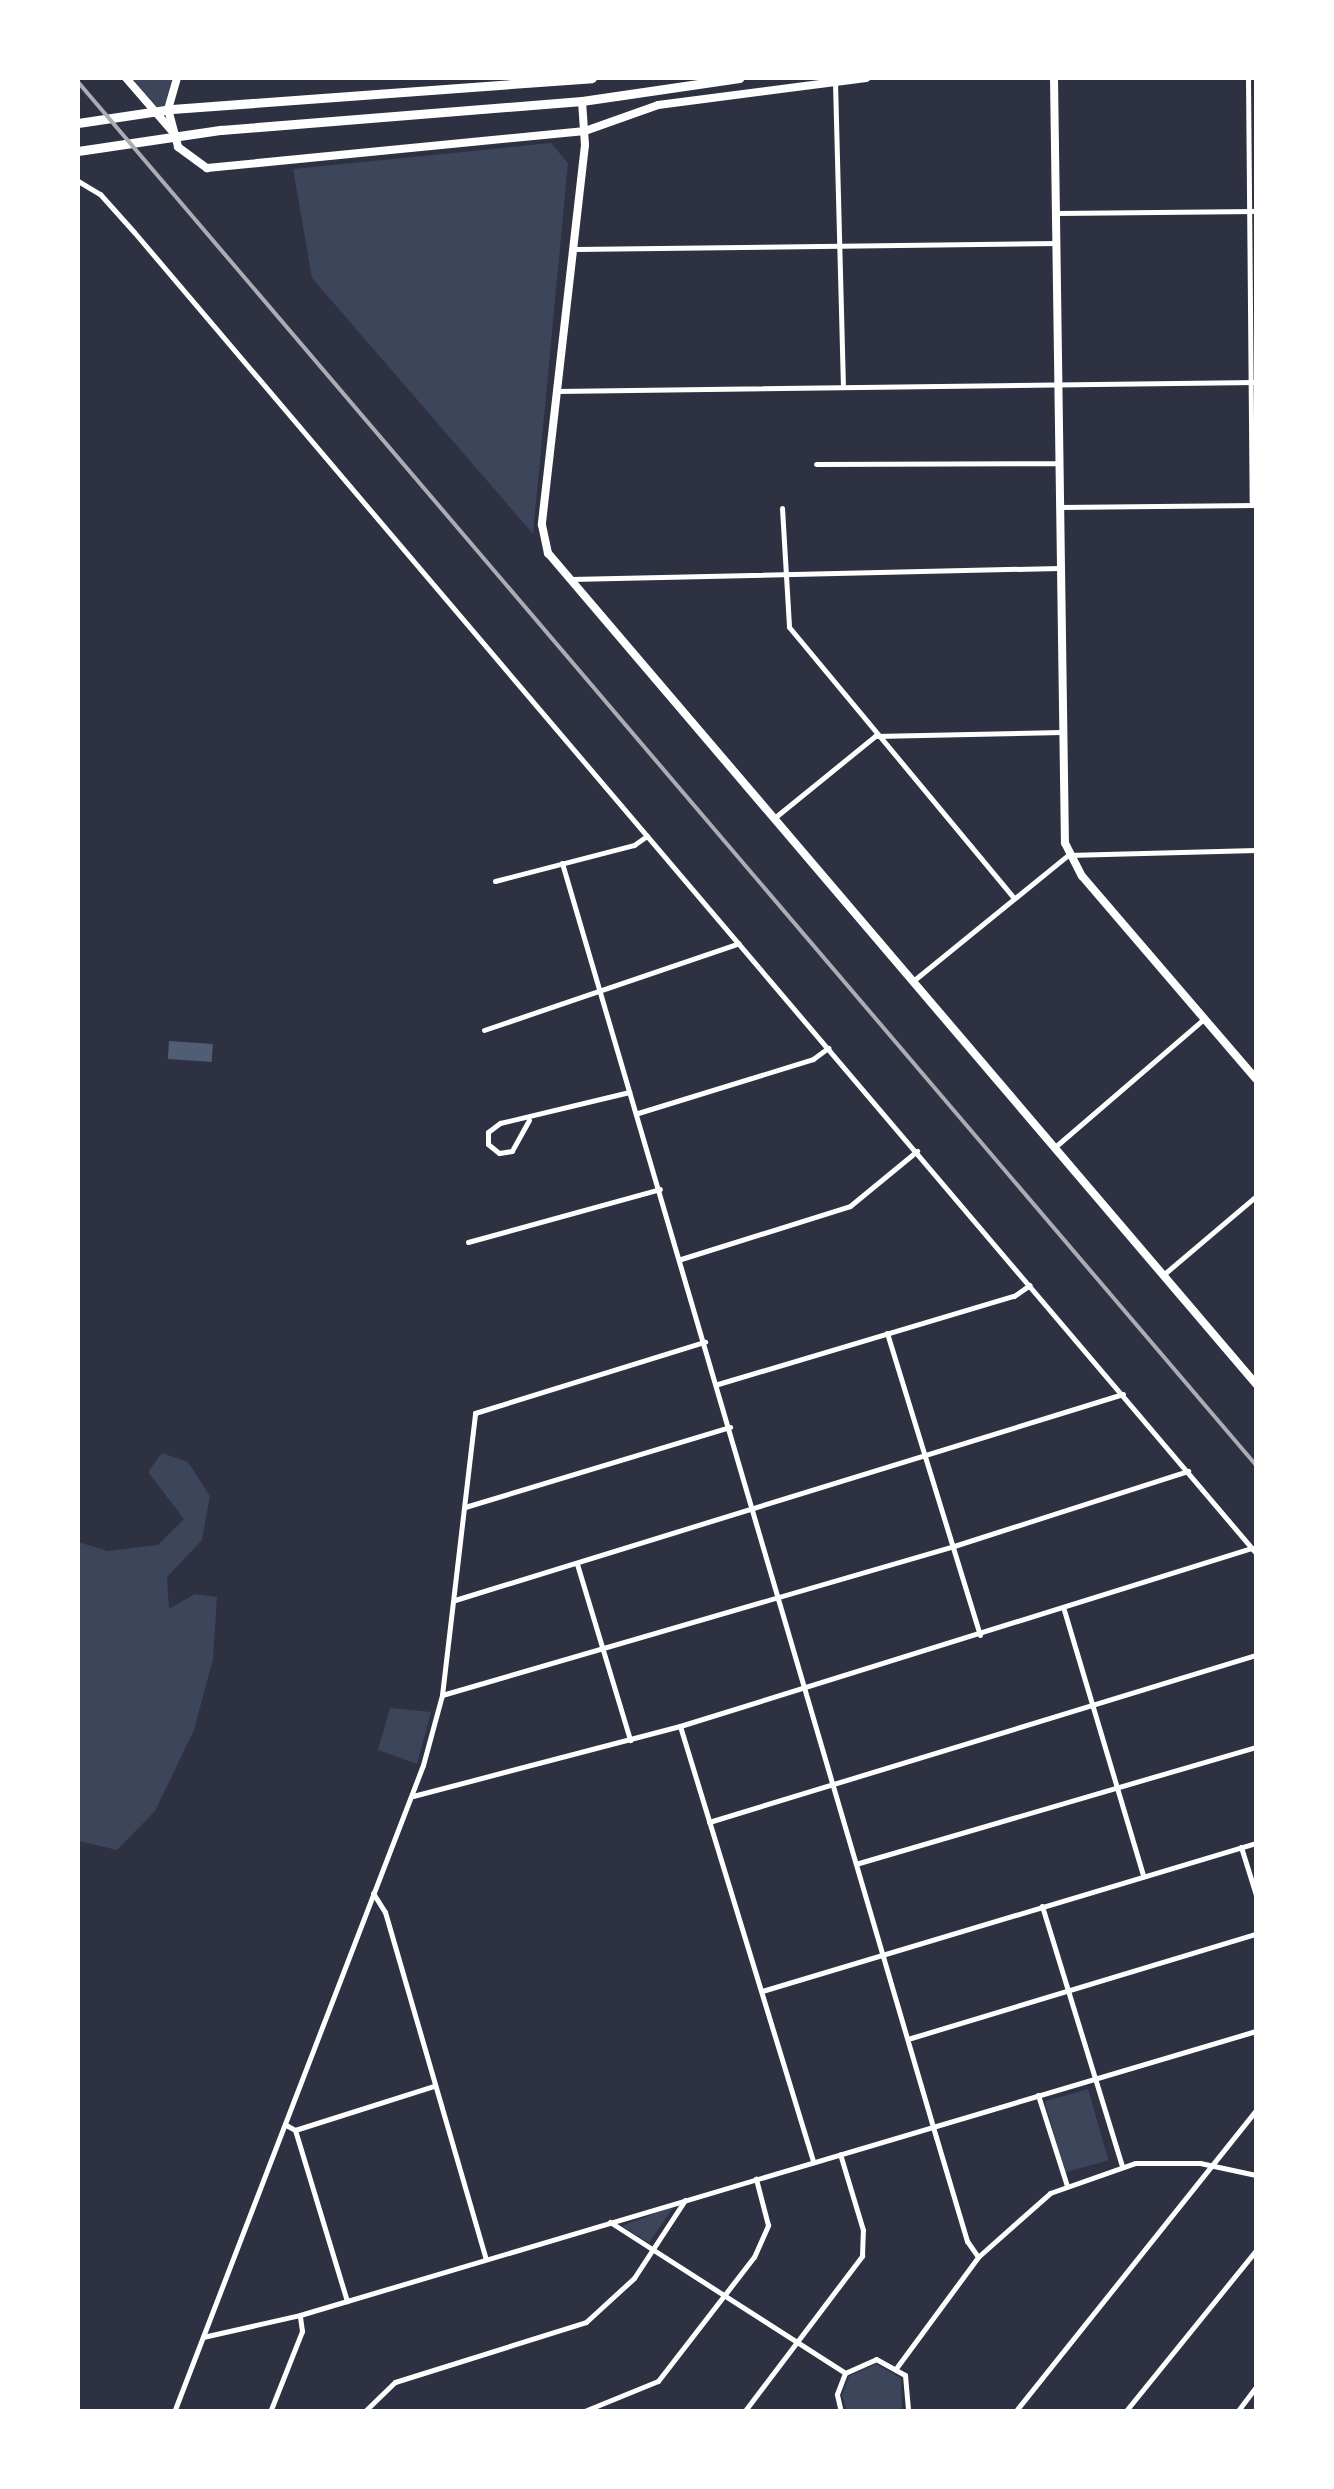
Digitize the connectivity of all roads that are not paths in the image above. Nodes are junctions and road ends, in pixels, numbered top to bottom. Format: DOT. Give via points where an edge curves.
graph roads {
  1 [pos="126,78"];
  2 [pos="177,78"];
  3 [pos="574,78"];
  4 [pos="592,78"];
  5 [pos="740,78"];
  6 [pos="866,78"];
  7 [pos="1054,78"];
  8 [pos="1248,78"];
  9 [pos="835,81"];
  10 [pos="582,101"];
  11 [pos="78,123"];
  12 [pos="585,131"];
  13 [pos="174,134"];
  14 [pos="78,151"];
  15 [pos="78,181"];
  16 [pos="1253,211"];
  17 [pos="1056,213"];
  18 [pos="1057,243"];
  19 [pos="839,245"];
  20 [pos="573,249"];
  21 [pos="1254,382"];
  22 [pos="843,384"];
  23 [pos="1060,385"];
  24 [pos="558,391"];
  25 [pos="816,464"];
  26 [pos="1059,464"];
  27 [pos="1254,504"];
  28 [pos="1060,507"];
  29 [pos="782,508"];
  30 [pos="1060,568"];
  31 [pos="784,570"];
  32 [pos="571,579"];
  33 [pos="1062,732"];
  34 [pos="875,736"];
  35 [pos="773,818"];
  36 [pos="647,836"];
  37 [pos="1256,850"];
  38 [pos="1068,855"];
  39 [pos="562,863"];
  40 [pos="495,880"];
  41 [pos="1012,897"];
  42 [pos="738,943"];
  43 [pos="913,981"];
  44 [pos="601,992"];
  45 [pos="1204,1019"];
  46 [pos="484,1030"];
  47 [pos="828,1048"];
  48 [pos="1256,1079"];
  49 [pos="630,1092"];
  50 [pos="637,1113"];
  51 [pos="529,1120"];
  52 [pos="1055,1146"];
  53 [pos="917,1151"];
  54 [pos="660,1190"];
  55 [pos="1256,1196"];
  56 [pos="468,1242"];
  57 [pos="682,1259"];
  58 [pos="1163,1275"];
  59 [pos="1030,1285"];
  60 [pos="887,1333"];
  61 [pos="706,1342"];
  62 [pos="718,1384"];
  63 [pos="1256,1384"];
  64 [pos="1123,1394"];
  65 [pos="730,1427"];
  66 [pos="928,1458"];
  67 [pos="1188,1471"];
  68 [pos="466,1508"];
  69 [pos="755,1510"];
  70 [pos="954,1546"];
  71 [pos="1254,1551"];
  72 [pos="576,1564"];
  73 [pos="780,1598"];
  74 [pos="455,1600"];
  75 [pos="1064,1610"];
  76 [pos="980,1635"];
  77 [pos="602,1651"];
  78 [pos="1256,1655"];
  79 [pos="806,1687"];
  80 [pos="442,1696"];
  81 [pos="1094,1704"];
  82 [pos="680,1726"];
  83 [pos="630,1740"];
  84 [pos="1256,1747"];
  85 [pos="835,1782"];
  86 [pos="1118,1786"];
  87 [pos="412,1796"];
  88 [pos="710,1822"];
  89 [pos="1256,1842"];
  90 [pos="1241,1847"];
  91 [pos="859,1862"];
  92 [pos="1143,1875"];
  93 [pos="373,1892"];
  94 [pos="1256,1895"];
  95 [pos="1042,1906"];
  96 [pos="1256,1934"];
  97 [pos="886,1953"];
  98 [pos="762,1990"];
  99 [pos="1068,1992"];
  100 [pos="1256,2031"];
  101 [pos="911,2038"];
  102 [pos="1095,2078"];
  103 [pos="434,2086"];
  104 [pos="1038,2095"];
  105 [pos="1256,2110"];
  106 [pos="286,2125"];
  107 [pos="934,2126"];
  108 [pos="295,2130"];
  109 [pos="840,2154"];
  110 [pos="813,2162"];
  111 [pos="1213,2165"];
  112 [pos="1122,2166"];
  113 [pos="1256,2174"];
  114 [pos="756,2178"];
  115 [pos="1067,2186"];
  116 [pos="685,2200"];
  117 [pos="610,2222"];
  118 [pos="1256,2250"];
  119 [pos="654,2251"];
  120 [pos="978,2257"];
  121 [pos="486,2259"];
  122 [pos="724,2295"];
  123 [pos="347,2300"];
  124 [pos="300,2315"];
  125 [pos="203,2337"];
  126 [pos="798,2342"];
  127 [pos="898,2367"];
  128 [pos="845,2373"];
  129 [pos="1256,2387"];
  130 [pos="174,2412"];
  131 [pos="270,2412"];
  132 [pos="364,2412"];
  133 [pos="582,2412"];
  134 [pos="744,2412"];
  135 [pos="842,2412"];
  136 [pos="908,2412"];
  137 [pos="1015,2412"];
  138 [pos="1125,2412"];
  139 [pos="1236,2412"];
  1 -- 13 [label="street"];
  2 -- 13 [label="street" via="168,103"];
  3 -- 4 [label="main road"];
  3 -- 11 [label="main road" via="231,104"];
  5 -- 10 [label="main road"];
  6 -- 9 [label="street"];
  7 -- 17 [label="street"];
  8 -- 16 [label="street"];
  9 -- 12 [label="street" via="658,105"];
  9 -- 19 [label="street"];
  10 -- 12 [label="street"];
  10 -- 14 [label="main road" via="221,130"];
  12 -- 13 [label="street" via="207,168 182,153"];
  12 -- 20 [label="street"];
  15 -- 36 [label="street" via="100,194 134,232"];
  16 -- 17 [label="street"];
  16 -- 21 [label="street"];
  17 -- 18 [label="street"];
  18 -- 19 [label="street"];
  18 -- 23 [label="street"];
  19 -- 20 [label="street"];
  19 -- 22 [label="street"];
  20 -- 24 [label="street"];
  21 -- 23 [label="street"];
  21 -- 27 [label="street"];
  22 -- 23 [label="street"];
  22 -- 24 [label="street"];
  23 -- 26 [label="street"];
  24 -- 32 [label="street" via="542,526 548,553"];
  25 -- 26 [label="street"];
  26 -- 28 [label="street"];
  27 -- 28 [label="street"];
  28 -- 30 [label="street"];
  29 -- 31 [label="street"];
  30 -- 31 [label="street"];
  30 -- 33 [label="street"];
  31 -- 32 [label="street"];
  31 -- 34 [label="street" via="789,626"];
  32 -- 35 [label="street"];
  33 -- 34 [label="street"];
  33 -- 38 [label="street"];
  34 -- 35 [label="street"];
  34 -- 41 [label="street"];
  35 -- 43 [label="street"];
  36 -- 39 [label="street"];
  36 -- 42 [label="street"];
  37 -- 38 [label="street"];
  38 -- 41 [label="street"];
  38 -- 45 [label="street"];
  39 -- 40 [label="street"];
  39 -- 44 [label="street"];
  41 -- 43 [label="street"];
  42 -- 44 [label="street"];
  42 -- 47 [label="street"];
  43 -- 52 [label="street"];
  44 -- 46 [label="street"];
  44 -- 49 [label="street"];
  45 -- 48 [label="street"];
  45 -- 52 [label="street"];
  47 -- 50 [label="street" via="813,1059"];
  47 -- 53 [label="street"];
  49 -- 50 [label="street"];
  49 -- 51 [label="street"];
  50 -- 54 [label="street"];
  51 -- 51 [label="street" via="500,1123 488,1132 488,1144 499,1153 512,1151"];
  52 -- 58 [label="street"];
  53 -- 57 [label="street" via="850,1206"];
  53 -- 59 [label="street"];
  54 -- 56 [label="street"];
  54 -- 57 [label="street"];
  55 -- 58 [label="street"];
  57 -- 61 [label="street"];
  58 -- 63 [label="street"];
  59 -- 60 [label="street" via="1014,1296"];
  59 -- 64 [label="street"];
  60 -- 62 [label="street"];
  60 -- 66 [label="street"];
  61 -- 62 [label="street"];
  61 -- 68 [label="street" via="479,1408"];
  62 -- 65 [label="street"];
  64 -- 66 [label="street"];
  64 -- 67 [label="street"];
  65 -- 68 [label="street"];
  65 -- 69 [label="street"];
  66 -- 69 [label="street"];
  66 -- 70 [label="street"];
  67 -- 70 [label="street"];
  67 -- 71 [label="street"];
  68 -- 74 [label="street"];
  69 -- 72 [label="street"];
  69 -- 73 [label="street"];
  70 -- 73 [label="street"];
  70 -- 76 [label="street"];
  71 -- 75 [label="street"];
  72 -- 74 [label="street"];
  72 -- 77 [label="street"];
  73 -- 77 [label="street"];
  73 -- 79 [label="street"];
  74 -- 80 [label="street"];
  75 -- 76 [label="street"];
  75 -- 81 [label="street"];
  76 -- 79 [label="street"];
  77 -- 80 [label="street"];
  77 -- 83 [label="street"];
  78 -- 81 [label="street"];
  79 -- 82 [label="street"];
  79 -- 85 [label="street"];
  80 -- 87 [label="street"];
  81 -- 85 [label="street"];
  81 -- 86 [label="street"];
  82 -- 83 [label="street"];
  82 -- 88 [label="street"];
  83 -- 87 [label="street"];
  84 -- 86 [label="street"];
  85 -- 88 [label="street"];
  85 -- 91 [label="street"];
  86 -- 91 [label="street"];
  86 -- 92 [label="street"];
  87 -- 93 [label="street"];
  88 -- 98 [label="street"];
  89 -- 90 [label="street"];
  90 -- 92 [label="street"];
  90 -- 94 [label="street"];
  91 -- 97 [label="street"];
  92 -- 95 [label="street"];
  93 -- 103 [label="street" via="385,1912"];
  93 -- 106 [label="street"];
  95 -- 97 [label="street"];
  95 -- 99 [label="street"];
  96 -- 99 [label="street"];
  97 -- 98 [label="street"];
  97 -- 101 [label="street"];
  98 -- 110 [label="street"];
  99 -- 101 [label="street"];
  99 -- 102 [label="street"];
  100 -- 102 [label="street"];
  101 -- 107 [label="street"];
  102 -- 104 [label="street"];
  102 -- 112 [label="street"];
  103 -- 108 [label="street"];
  103 -- 121 [label="street"];
  104 -- 107 [label="street"];
  104 -- 115 [label="street"];
  105 -- 111 [label="street"];
  106 -- 108 [label="street"];
  106 -- 125 [label="street"];
  107 -- 109 [label="street"];
  107 -- 120 [label="street" via="967,2240"];
  108 -- 123 [label="street"];
  109 -- 110 [label="street"];
  109 -- 126 [label="street" via="864,2248"];
  110 -- 114 [label="street"];
  111 -- 112 [label="street"];
  111 -- 113 [label="street"];
  111 -- 137 [label="street"];
  112 -- 115 [label="street"];
  114 -- 116 [label="street"];
  114 -- 122 [label="street" via="767,2232"];
  115 -- 120 [label="street" via="1021,2214"];
  116 -- 117 [label="street"];
  116 -- 119 [label="street"];
  117 -- 119 [label="street"];
  117 -- 121 [label="street"];
  118 -- 138 [label="street"];
  119 -- 122 [label="street"];
  119 -- 132 [label="street" via="586,2322 395,2382"];
  120 -- 127 [label="street"];
  121 -- 123 [label="street"];
  122 -- 126 [label="street"];
  122 -- 133 [label="street" via="658,2381"];
  123 -- 124 [label="street"];
  124 -- 125 [label="street"];
  124 -- 131 [label="street" via="302,2332"];
  125 -- 130 [label="street"];
  126 -- 128 [label="street"];
  126 -- 134 [label="street"];
  127 -- 128 [label="street" via="876,2359"];
  127 -- 136 [label="street" via="910,2386"];
  128 -- 135 [label="street" via="838,2394"];
  129 -- 139 [label="street"];
}
